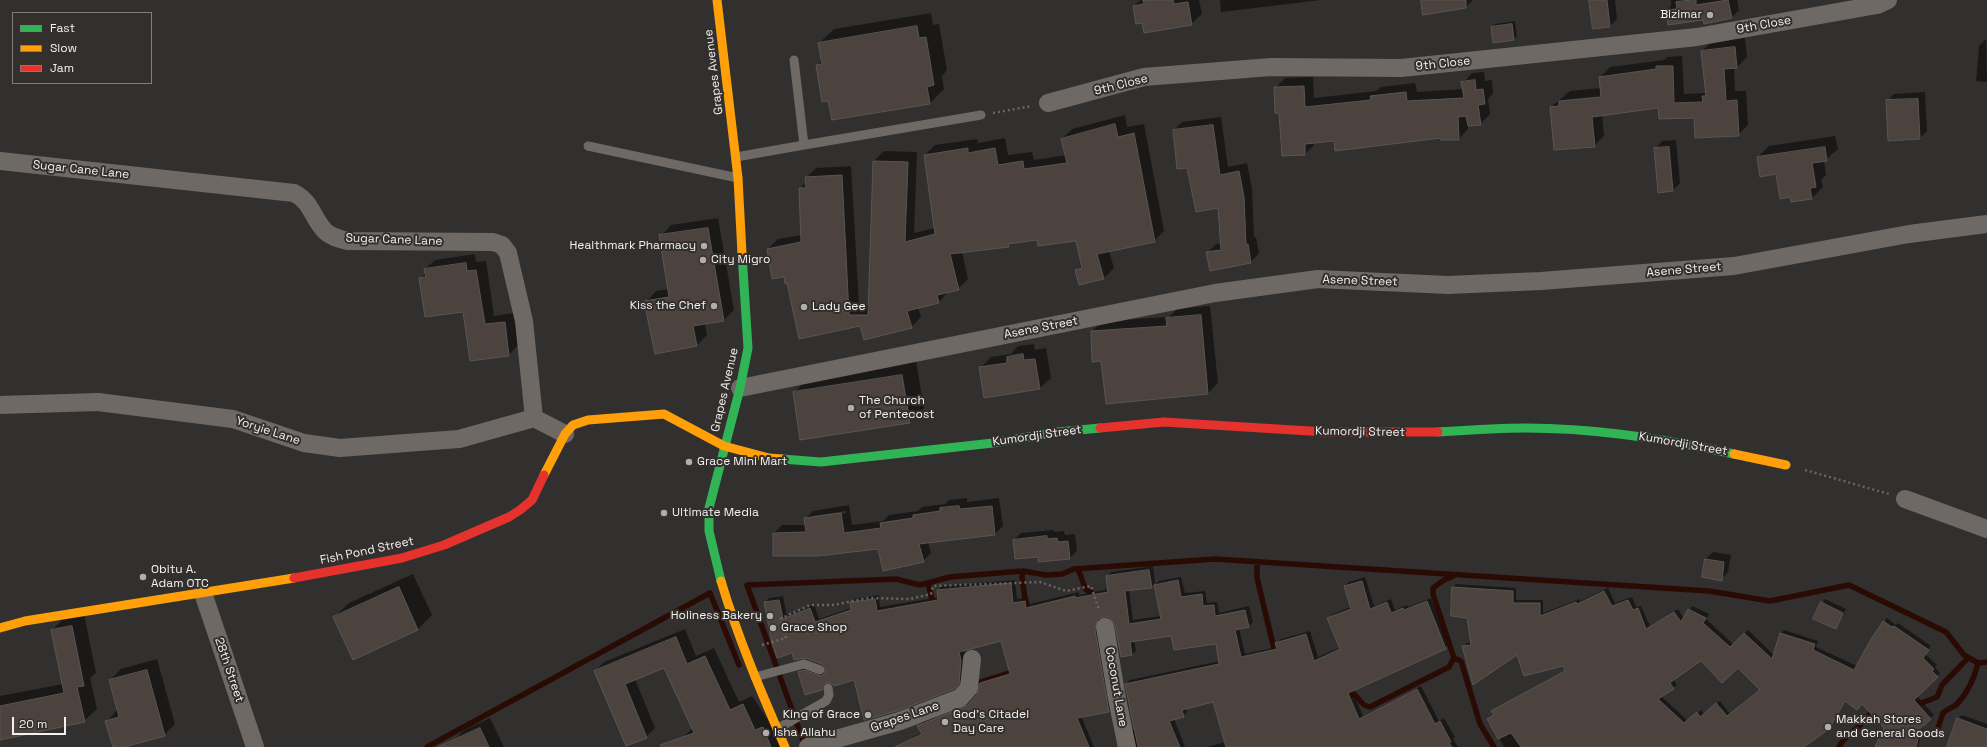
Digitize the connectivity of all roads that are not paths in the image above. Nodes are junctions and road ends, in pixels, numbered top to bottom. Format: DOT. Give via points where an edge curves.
graph roads {
  1 [pos="717,0"];
  2 [pos="1879,2"];
  3 [pos="794,60"];
  4 [pos="1048,103"];
  5 [pos="981,115"];
  6 [pos="804,145"];
  7 [pos="588,146"];
  8 [pos="736,157"];
  9 [pos="0,161"];
  10 [pos="738,178"];
  11 [pos="1987,224"];
  12 [pos="740,388"];
  13 [pos="0,405"];
  14 [pos="534,418"];
  15 [pos="566,434"];
  16 [pos="724,446"];
  17 [pos="1786,465"];
  18 [pos="1905,498"];
  19 [pos="1987,529"];
  20 [pos="203,593"];
  21 [pos="1105,627"];
  22 [pos="0,628"];
  23 [pos="972,659"];
  24 [pos="820,670"];
  25 [pos="755,677"];
  26 [pos="828,688"];
  27 [pos="777,729"];
  28 [pos="255,747"];
  29 [pos="785,747"];
  30 [pos="808,747"];
  31 [pos="1127,747"];
  1 -- 8 [label="street, Grapes Avenue"];
  2 -- 4 [label="street, 9th Close" via="1838,12 1698,37 1401,68 1271,67 1144,78"];
  3 -- 6 [label="lane"];
  5 -- 6 [label="lane"];
  6 -- 8 [label="lane"];
  7 -- 10 [label="lane"];
  8 -- 10 [label="street, Grapes Avenue"];
  9 -- 14 [label="street, Sugar Cane Lane" via="294,193 303,198 325,232 348,241 493,242 502,246 508,253 524,321"];
  10 -- 12 [label="street, Grapes Avenue" via="748,348"];
  11 -- 12 [label="street, Asene Street" via="1909,234 1718,267 1541,281 1448,285 1318,279 1215,293"];
  12 -- 16 [label="street, Grapes Avenue"];
  13 -- 14 [label="street, Yoryie Lane" via="105,403 233,419 304,443 340,448 459,439"];
  14 -- 15 [label="street"];
  15 -- 16 [label="street, Fish Pond Street" via="573,425 588,420 664,414"];
  15 -- 20 [label="street, Fish Pond Street" via="532,500 509,517 444,545 402,558"];
  16 -- 17 [label="street, Kumordji Street" via="769,458 821,462 993,443 1058,432 1164,422 1326,432 1403,433 1527,428 1626,434 1675,440"];
  16 -- 25 [label="street, Grapes Avenue" via="709,508 708,531 732,618"];
  18 -- 19 [label="street"];
  20 -- 22 [label="street, Fish Pond Street" via="25,621"];
  20 -- 28 [label="street, 28th Street"];
  21 -- 31 [label="street, Coconut Lane"];
  23 -- 30 [label="street, Grapes Lane" via="969,688 960,698 900,721"];
  24 -- 25 [label="lane" via="804,664"];
  25 -- 27 [label="street, Grapes Avenue"];
  26 -- 27 [label="lane" via="829,695 826,701"];
  27 -- 29 [label="street, Grapes Avenue"];
}
